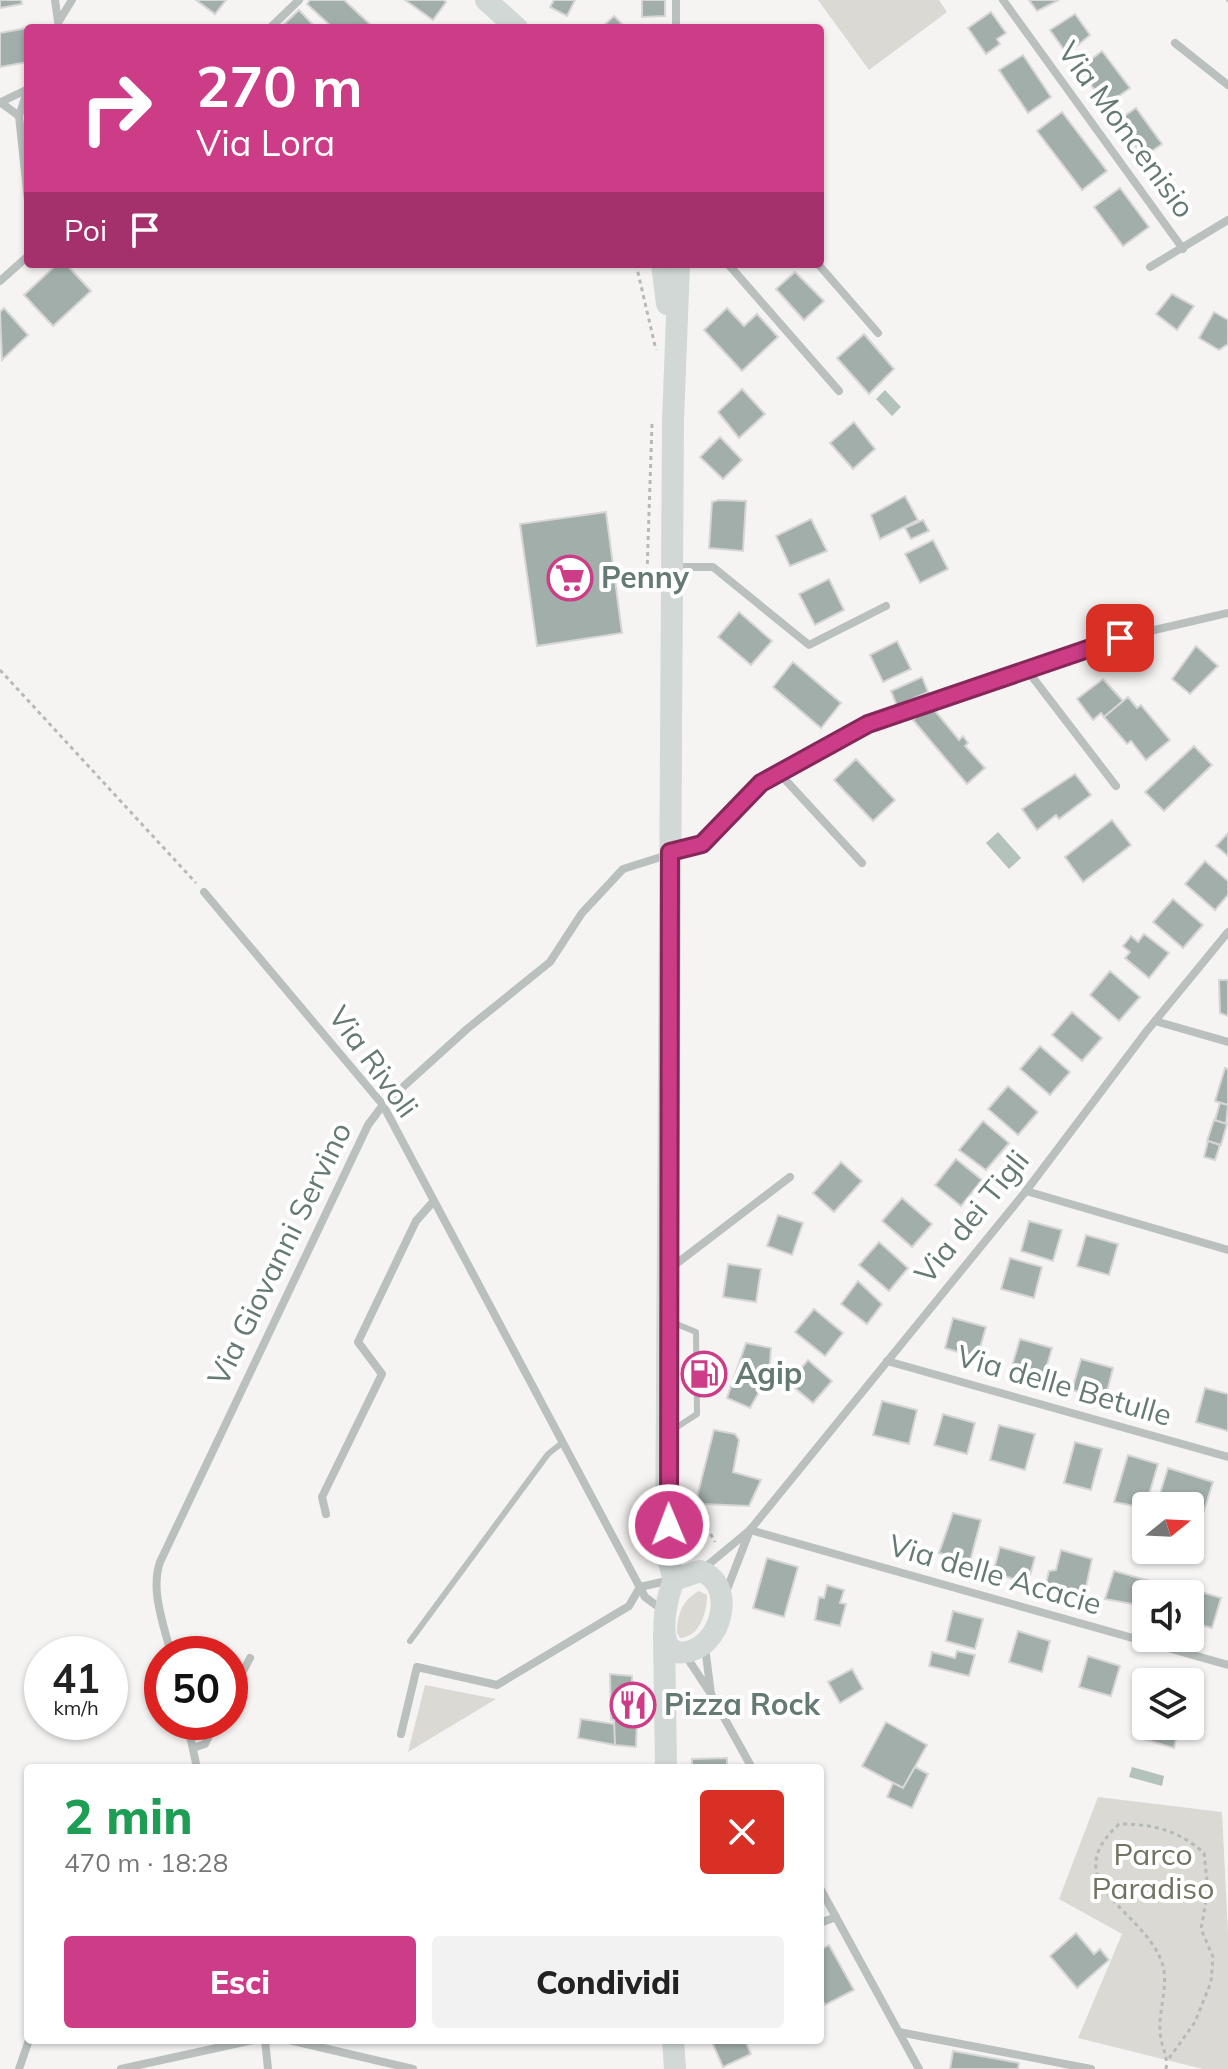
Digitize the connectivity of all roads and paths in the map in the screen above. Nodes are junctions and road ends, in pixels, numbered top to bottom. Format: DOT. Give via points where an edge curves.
graph roads {
  1 [pos="55,0"];
  2 [pos="72,0"];
  3 [pos="299,0"];
  4 [pos="486,0"];
  5 [pos="676,0"];
  6 [pos="1003,0"];
  7 [pos="59,24"];
  8 [pos="60,24"];
  9 [pos="274,24"];
  10 [pos="513,24"];
  11 [pos="676,24"];
  12 [pos="1175,43"];
  13 [pos="1228,85"];
  14 [pos="24,91"];
  15 [pos="24,100"];
  16 [pos="1,101"];
  17 [pos="19,116"];
  18 [pos="24,161"];
  19 [pos="1228,220"];
  20 [pos="1183,249"];
  21 [pos="24,260"];
  22 [pos="1150,267"];
  23 [pos="663,268"];
  24 [pos="679,268"];
  25 [pos="731,268"];
  26 [pos="821,268"];
  27 [pos="0,281"];
  28 [pos="878,333"];
  29 [pos="674,353"];
  30 [pos="839,391"];
  31 [pos="672,567"];
  32 [pos="886,606"];
  33 [pos="1228,613"];
  34 [pos="0,670"];
  35 [pos="1027,670"];
  36 [pos="5,675"];
  37 [pos="0,682"];
  38 [pos="779,773"];
  39 [pos="1116,786"];
  40 [pos="670,852"];
  41 [pos="862,863"];
  42 [pos="204,892"];
  43 [pos="1228,932"];
  44 [pos="1155,1021"];
  45 [pos="1228,1042"];
  46 [pos="383,1105"];
  47 [pos="790,1177"];
  48 [pos="1026,1191"];
  49 [pos="432,1203"];
  50 [pos="1228,1250"];
  51 [pos="669,1270"];
  52 [pos="887,1361"];
  53 [pos="562,1443"];
  54 [pos="1228,1457"];
  55 [pos="326,1514"];
  56 [pos="750,1530"];
  57 [pos="689,1574"];
  58 [pos="640,1587"];
  59 [pos="722,1600"];
  60 [pos="664,1611"];
  61 [pos="664,1635"];
  62 [pos="167,1636"];
  63 [pos="410,1641"];
  64 [pos="705,1642"];
  65 [pos="684,1651"];
  66 [pos="250,1658"];
  67 [pos="248,1662"];
  68 [pos="1228,1665"];
  69 [pos="711,1694"];
  70 [pos="666,1731"];
  71 [pos="401,1734"];
  72 [pos="191,1740"];
  73 [pos="207,1740"];
  74 [pos="193,1748"];
  75 [pos="196,1764"];
  76 [pos="666,1764"];
  77 [pos="750,1764"];
  78 [pos="824,1895"];
  79 [pos="836,1917"];
  80 [pos="824,1922"];
  81 [pos="899,2032"];
  82 [pos="28,2044"];
  83 [pos="235,2044"];
  84 [pos="265,2044"];
  85 [pos="306,2044"];
  86 [pos="660,2044"];
  87 [pos="673,2044"];
  88 [pos="1168,2060"];
  89 [pos="19,2069"];
  90 [pos="121,2069"];
  91 [pos="268,2069"];
  92 [pos="413,2069"];
  93 [pos="660,2069"];
  94 [pos="675,2069"];
  95 [pos="919,2069"];
  96 [pos="1091,2069"];
  97 [pos="1166,2069"];
  1 -- 7 [label="street"];
  2 -- 8 [label="street"];
  3 -- 9 [label="street"];
  4 -- 10 [label="main road"];
  5 -- 11 [label="street"];
  6 -- 20 [label="street, Via Moncenisio"];
  12 -- 13 [label="street"];
  14 -- 16 [label="street"];
  15 -- 17 [label="street"];
  16 -- 17 [label="street"];
  17 -- 18 [label="street"];
  19 -- 20 [label="street, Via Moncenisio"];
  20 -- 22 [label="street, Via Moncenisio"];
  21 -- 27 [label="street"];
  23 -- 29 [label="main road"];
  24 -- 29 [label="main road"];
  25 -- 30 [label="street"];
  26 -- 28 [label="street"];
  29 -- 31 [label="main road"];
  31 -- 32 [label="street" via="713,567 809,645"];
  31 -- 40 [label="main road"];
  33 -- 35 [label="street, Via Giovanni Servino" via="1120,638"];
  34 -- 36 [label="path"];
  35 -- 38 [label="street, Via Giovanni Servino" via="868,724"];
  35 -- 39 [label="street"];
  36 -- 37 [label="path"];
  36 -- 42 [label="path"];
  38 -- 40 [label="street, Via Giovanni Servino" via="761,783 702,844"];
  38 -- 41 [label="street"];
  40 -- 46 [label="street, Via Giovanni Servino" via="623,869 582,913 550,962"];
  40 -- 51 [label="main road"];
  42 -- 46 [label="street, Via Rivoli"];
  43 -- 44 [label="street, Via dei Tigli"];
  44 -- 45 [label="street"];
  44 -- 48 [label="street, Via dei Tigli"];
  46 -- 49 [label="street, Via Rivoli"];
  46 -- 62 [label="street, Via Giovanni Servino" via="368,1125 160,1562 155,1575"];
  47 -- 51 [label="street"];
  48 -- 50 [label="street"];
  48 -- 52 [label="street, Via dei Tigli"];
  49 -- 53 [label="street, Via Rivoli"];
  49 -- 55 [label="street" via="416,1221 358,1342 382,1374 322,1497"];
  51 -- 57 [label="main road" via="669,1525"];
  52 -- 54 [label="street, Via delle Betulle"];
  52 -- 56 [label="street, Via dei Tigli"];
  53 -- 58 [label="street, Via Rivoli"];
  53 -- 63 [label="lane" via="548,1454"];
  56 -- 57 [label="street, Via dei Tigli"];
  56 -- 59 [label="street, Via dei Tigli"];
  56 -- 68 [label="street, Via delle Acacie"];
  57 -- 58 [label="street"];
  57 -- 59 [label="main road" via="716,1581"];
  57 -- 60 [label="main road"];
  58 -- 60 [label="street, Via Rivoli"];
  58 -- 71 [label="street" via="629,1606 497,1685 417,1667"];
  59 -- 64 [label="main road" via="716,1626"];
  60 -- 61 [label="main road"];
  61 -- 65 [label="main road"];
  61 -- 70 [label="main road"];
  64 -- 65 [label="main road"];
  64 -- 69 [label="street"];
  65 -- 69 [label="street"];
  65 -- 70 [label="main road"];
  66 -- 67 [label="street"];
  69 -- 77 [label="street"];
  70 -- 76 [label="main road"];
  72 -- 74 [label="street"];
  73 -- 74 [label="street"];
  74 -- 75 [label="street"];
  78 -- 79 [label="street"];
  79 -- 80 [label="street"];
  79 -- 81 [label="street"];
  81 -- 95 [label="street"];
  81 -- 96 [label="street"];
  82 -- 89 [label="street"];
  83 -- 90 [label="street"];
  84 -- 91 [label="street"];
  85 -- 92 [label="street"];
  86 -- 93 [label="main road"];
  87 -- 94 [label="main road"];
  88 -- 88 [label="path" via="1195,2022 1211,1982 1213,1957 1201,1929 1208,1890 1204,1853 1185,1836 1119,1824 1100,1841 1094,1867 1163,1965 1160,2037"];
  88 -- 97 [label="path"];
}
